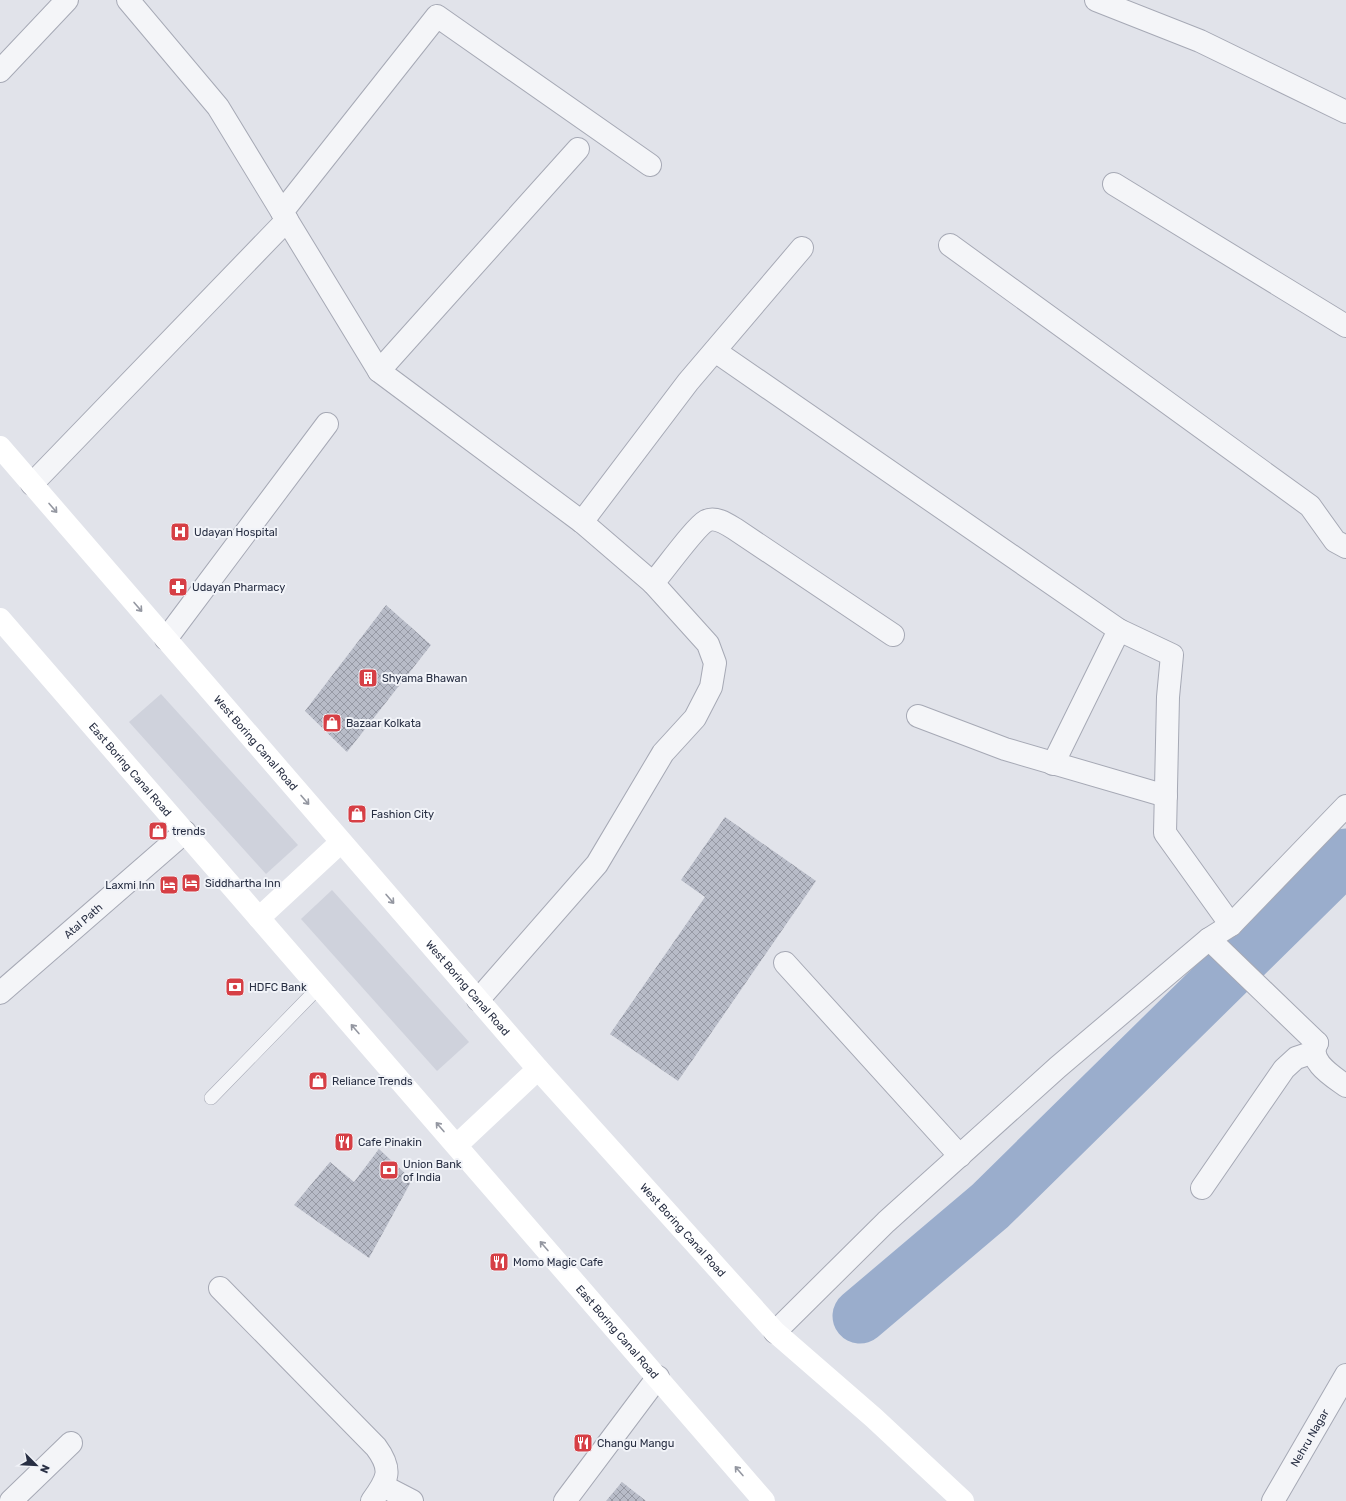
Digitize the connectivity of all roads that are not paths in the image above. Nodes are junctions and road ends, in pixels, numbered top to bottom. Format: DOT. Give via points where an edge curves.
graph roads {
  1 [pos="67,0"];
  2 [pos="128,0"];
  3 [pos="1096,0"];
  4 [pos="434,8"];
  5 [pos="0,71"];
  6 [pos="1346,112"];
  7 [pos="578,149"];
  8 [pos="650,166"];
  9 [pos="1114,184"];
  10 [pos="284,216"];
  11 [pos="950,245"];
  12 [pos="802,248"];
  13 [pos="1346,326"];
  14 [pos="715,350"];
  15 [pos="379,371"];
  16 [pos="327,424"];
  17 [pos="0,447"];
  18 [pos="32,484"];
  19 [pos="582,522"];
  20 [pos="1346,547"];
  21 [pos="653,584"];
  22 [pos="0,619"];
  23 [pos="1119,630"];
  24 [pos="893,634"];
  25 [pos="166,639"];
  26 [pos="918,716"];
  27 [pos="1053,764"];
  28 [pos="1166,796"];
  29 [pos="1346,806"];
  30 [pos="185,832"];
  31 [pos="341,842"];
  32 [pos="259,918"];
  33 [pos="1231,925"];
  34 [pos="1209,939"];
  35 [pos="785,963"];
  36 [pos="319,988"];
  37 [pos="0,993"];
  38 [pos="478,1000"];
  39 [pos="1315,1047"];
  40 [pos="538,1069"];
  41 [pos="1346,1086"];
  42 [pos="211,1098"];
  43 [pos="457,1146"];
  44 [pos="960,1156"];
  45 [pos="1202,1188"];
  46 [pos="220,1288"];
  47 [pos="774,1332"];
  48 [pos="1346,1375"];
  49 [pos="658,1378"];
  50 [pos="71,1442"];
  51 [pos="378,1493"];
  52 [pos="11,1501"];
  53 [pos="412,1501"];
  54 [pos="565,1501"];
  55 [pos="764,1501"];
  56 [pos="963,1501"];
  57 [pos="1273,1501"];
  1 -- 5 [label="street"];
  2 -- 10 [label="street" via="218,107"];
  3 -- 6 [label="street" via="1200,41"];
  4 -- 8 [label="street"];
  4 -- 10 [label="street"];
  7 -- 15 [label="street"];
  9 -- 13 [label="street"];
  10 -- 15 [label="street"];
  10 -- 18 [label="street"];
  11 -- 20 [label="street" via="1310,506 1335,541"];
  12 -- 14 [label="street"];
  14 -- 19 [label="street"];
  14 -- 23 [label="street"];
  15 -- 19 [label="street"];
  16 -- 25 [label="street"];
  17 -- 18 [label="main road, West Boring Canal Road"];
  18 -- 25 [label="main road, West Boring Canal Road, one-way"];
  19 -- 21 [label="street"];
  21 -- 24 [label="street" via="697,529 706,521 714,519 735,528"];
  21 -- 38 [label="street" via="708,644 715,663 710,687 695,718 663,753 597,864"];
  22 -- 30 [label="main road, East Boring Canal Road"];
  23 -- 27 [label="street"];
  23 -- 28 [label="street" via="1172,655 1168,697"];
  25 -- 31 [label="main road, West Boring Canal Road, one-way"];
  26 -- 27 [label="street" via="967,736"];
  27 -- 28 [label="street"];
  28 -- 33 [label="street" via="1164,833"];
  29 -- 33 [label="street"];
  30 -- 32 [label="main road, East Boring Canal Road"];
  30 -- 37 [label="street, Atal Path"];
  31 -- 32 [label="main road"];
  31 -- 38 [label="main road, West Boring Canal Road, one-way"];
  32 -- 36 [label="main road, East Boring Canal Road"];
  33 -- 34 [label="street"];
  34 -- 39 [label="street" via="1258,985"];
  34 -- 44 [label="street" via="1058,1067"];
  35 -- 44 [label="street"];
  36 -- 42 [label="lane"];
  43 -- 36 [label="main road, East Boring Canal Road, one-way"];
  38 -- 40 [label="main road, West Boring Canal Road"];
  39 -- 41 [label="street" via="1325,1070"];
  39 -- 45 [label="street" via="1296,1058 1284,1069"];
  40 -- 43 [label="main road"];
  40 -- 47 [label="main road, West Boring Canal Road"];
  49 -- 43 [label="main road, East Boring Canal Road, one-way"];
  44 -- 47 [label="street" via="886,1222"];
  46 -- 51 [label="street" via="385,1458 388,1472"];
  47 -- 56 [label="main road, West Boring Canal Road" via="874,1418"];
  48 -- 57 [label="street, Nehru Nagar"];
  49 -- 54 [label="street"];
  55 -- 49 [label="main road, East Boring Canal Road, one-way"];
  50 -- 52 [label="street"];
  51 -- 53 [label="street"];
}
